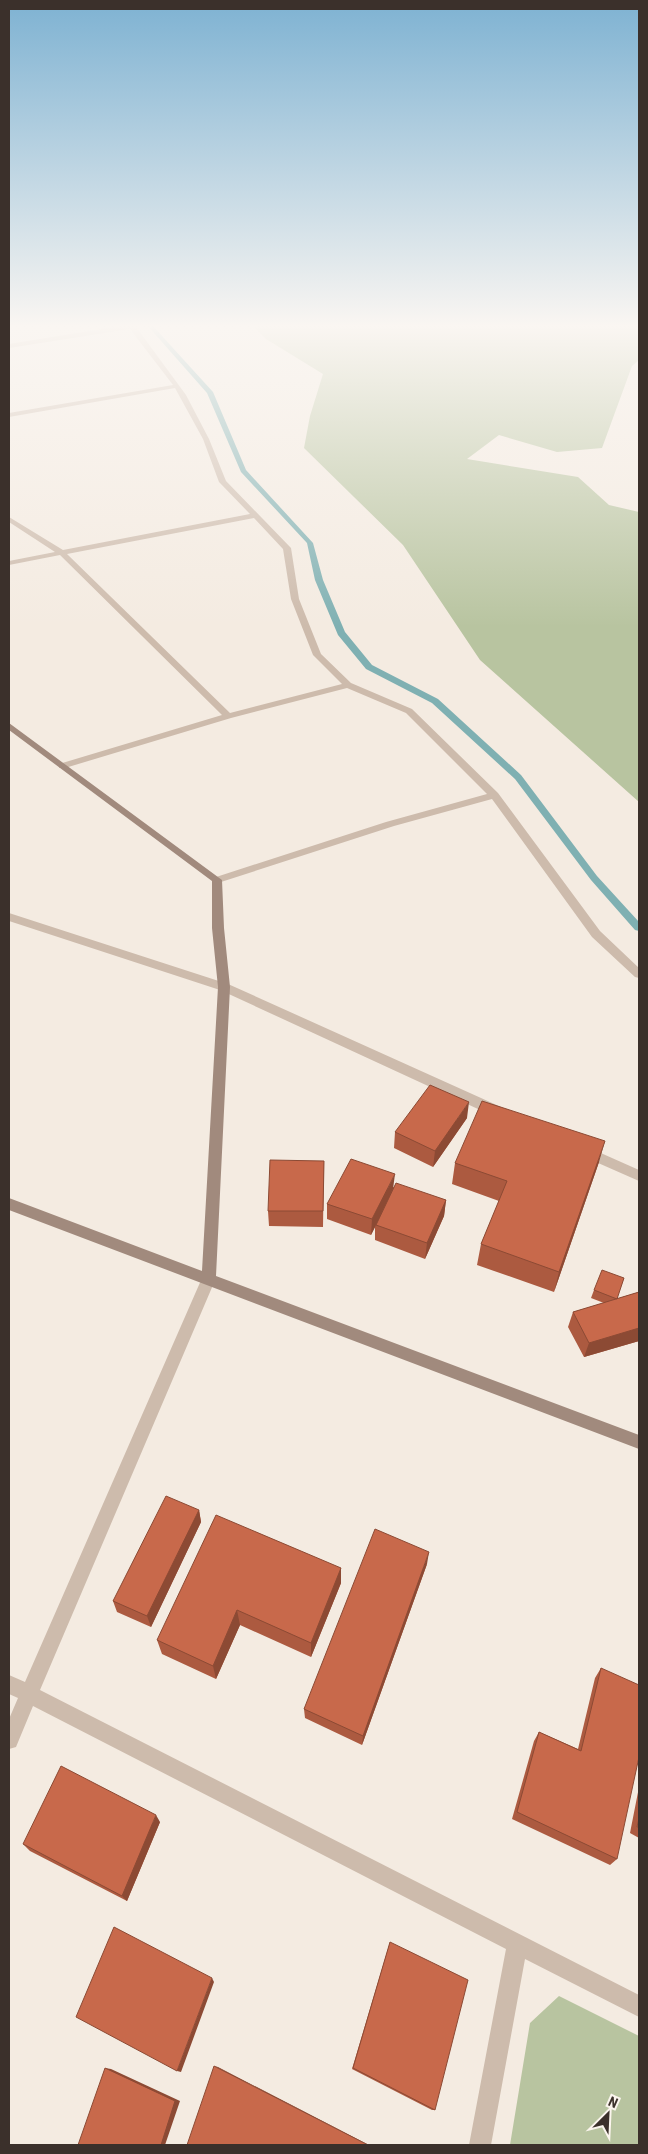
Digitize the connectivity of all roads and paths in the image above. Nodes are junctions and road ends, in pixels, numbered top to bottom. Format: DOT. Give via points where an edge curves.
graph roads {
  1 [pos="199,426"];
  2 [pos="254,516"];
  3 [pos="9,519"];
  4 [pos="62,553"];
  5 [pos="9,563"];
  6 [pos="348,685"];
  7 [pos="228,716"];
  8 [pos="9,726"];
  9 [pos="62,766"];
  10 [pos="494,795"];
  11 [pos="217,880"];
  12 [pos="9,917"];
  13 [pos="639,974"];
  14 [pos="224,987"];
  15 [pos="512,1118"];
  16 [pos="572,1146"];
  17 [pos="639,1176"];
  18 [pos="9,1204"];
  19 [pos="209,1278"];
  20 [pos="639,1442"];
  21 [pos="9,1684"];
  22 [pos="30,1694"];
  23 [pos="9,1740"];
  24 [pos="517,1944"];
  25 [pos="639,2006"];
  26 [pos="480,2145"];
  1 -- 2 [label="street" via="223,482"];
  2 -- 4 [label="street"];
  2 -- 6 [label="street" via="287,548 295,599 317,655"];
  3 -- 4 [label="street"];
  4 -- 5 [label="street"];
  4 -- 7 [label="street"];
  6 -- 7 [label="street"];
  6 -- 10 [label="street" via="409,711"];
  7 -- 9 [label="street"];
  8 -- 9 [label="street"];
  9 -- 11 [label="street"];
  10 -- 11 [label="street" via="390,824"];
  10 -- 13 [label="street" via="596,934"];
  11 -- 14 [label="street"];
  12 -- 14 [label="street"];
  14 -- 15 [label="street"];
  14 -- 19 [label="street"];
  16 -- 17 [label="street"];
  18 -- 19 [label="street"];
  19 -- 20 [label="street"];
  19 -- 22 [label="street"];
  21 -- 22 [label="street"];
  22 -- 23 [label="street"];
  22 -- 24 [label="street"];
  24 -- 25 [label="street"];
  24 -- 26 [label="street"];
}
